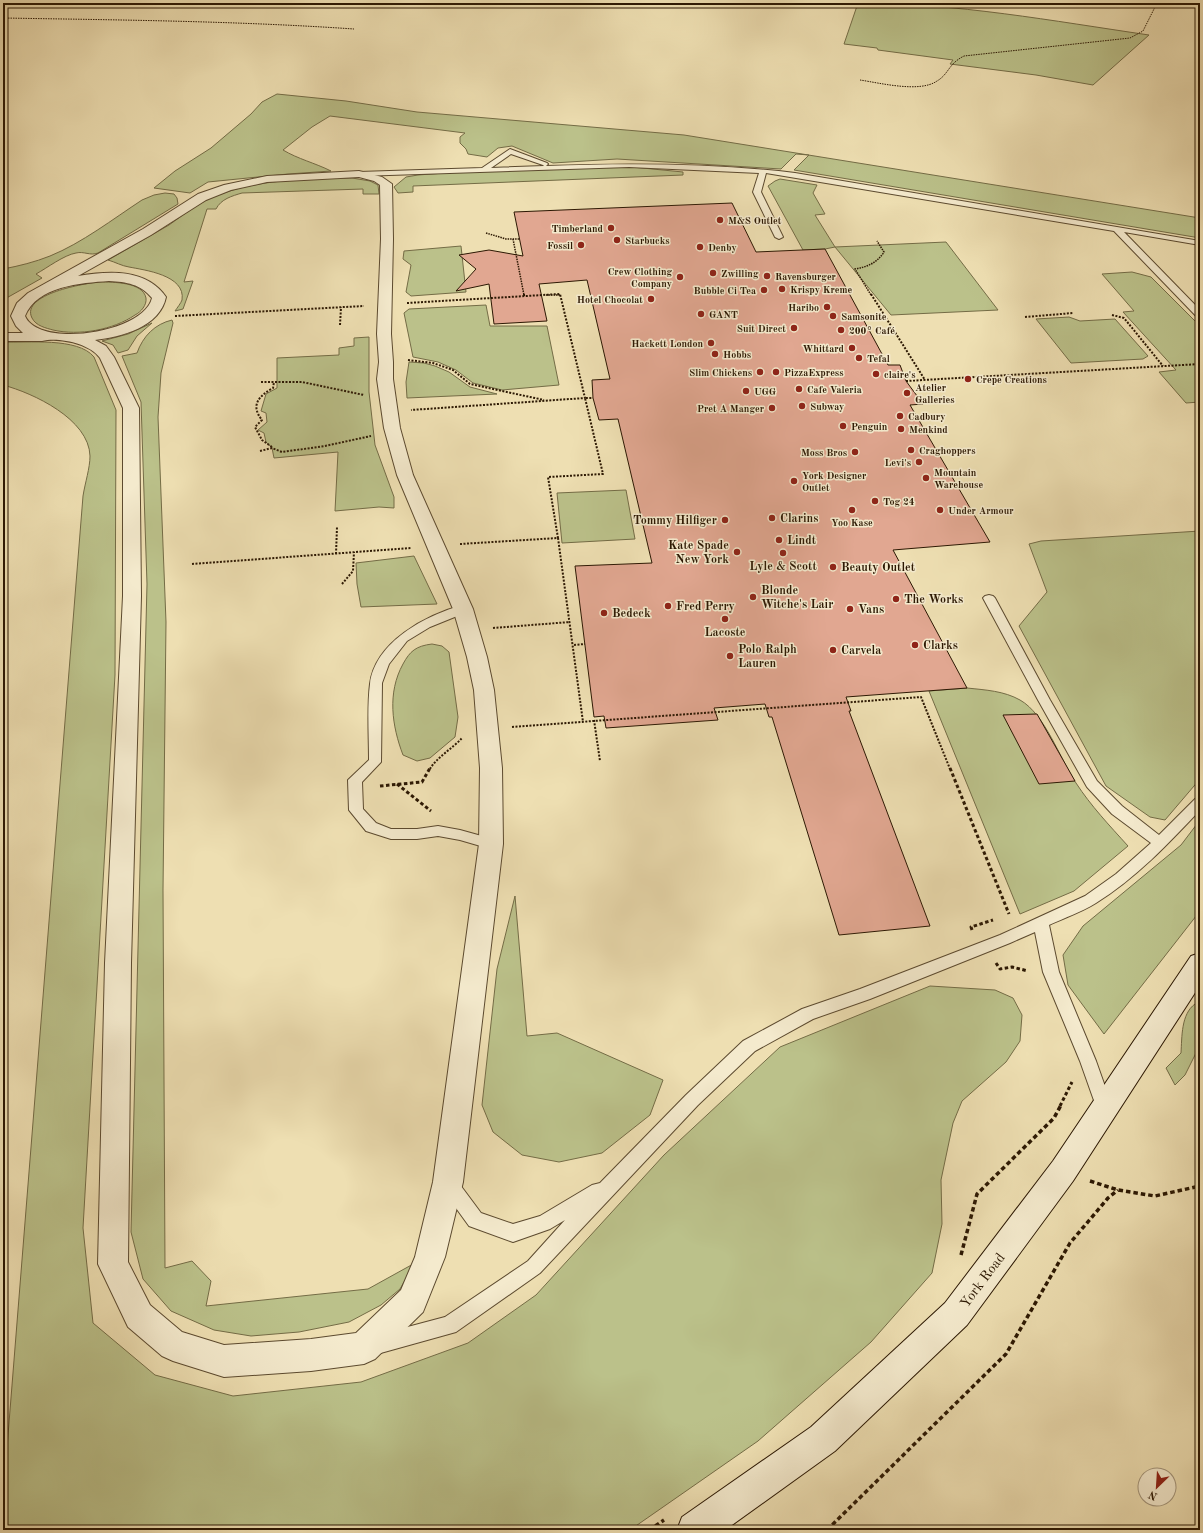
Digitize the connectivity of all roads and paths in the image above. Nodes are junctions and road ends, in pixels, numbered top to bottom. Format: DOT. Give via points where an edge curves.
graph roads {
  1 [pos="1157,3"];
  2 [pos="3,18"];
  3 [pos="354,29"];
  4 [pos="860,80"];
  5 [pos="552,166"];
  6 [pos="485,169"];
  7 [pos="763,171"];
  8 [pos="421,172"];
  9 [pos="358,174"];
  10 [pos="386,184"];
  11 [pos="1116,230"];
  12 [pos="486,232"];
  13 [pos="779,237"];
  14 [pos="513,239"];
  15 [pos="520,239"];
  16 [pos="877,240"];
  17 [pos="1200,243"];
  18 [pos="52,287"];
  19 [pos="33,296"];
  20 [pos="524,296"];
  21 [pos="386,304"];
  22 [pos="6,306"];
  23 [pos="341,307"];
  24 [pos="1074,313"];
  25 [pos="1112,315"];
  26 [pos="1200,315"];
  27 [pos="171,316"];
  28 [pos="1025,317"];
  29 [pos="340,325"];
  30 [pos="3,337"];
  31 [pos="50,337"];
  32 [pos="78,338"];
  33 [pos="386,362"];
  34 [pos="1200,364"];
  35 [pos="1164,366"];
  36 [pos="925,380"];
  37 [pos="906,381"];
  38 [pos="261,382"];
  39 [pos="274,382"];
  40 [pos="549,401"];
  41 [pos="382,412"];
  42 [pos="272,448"];
  43 [pos="260,451"];
  44 [pos="336,527"];
  45 [pos="558,538"];
  46 [pos="354,552"];
  47 [pos="336,554"];
  48 [pos="342,584"];
  49 [pos="989,598"];
  50 [pos="462,609"];
  51 [pos="570,622"];
  52 [pos="470,630"];
  53 [pos="585,644"];
  54 [pos="574,645"];
  55 [pos="594,720"];
  56 [pos="583,722"];
  57 [pos="488,728"];
  58 [pos="600,761"];
  59 [pos="387,777"];
  60 [pos="397,784"];
  61 [pos="387,785"];
  62 [pos="355,790"];
  63 [pos="1200,802"];
  64 [pos="438,831"];
  65 [pos="1160,843"];
  66 [pos="491,844"];
  67 [pos="1003,916"];
  68 [pos="997,918"];
  69 [pos="1041,923"];
  70 [pos="983,948"];
  71 [pos="1200,964"];
  72 [pos="1030,972"];
  73 [pos="1073,1079"];
  74 [pos="1105,1109"];
  75 [pos="1063,1172"];
  76 [pos="448,1182"];
  77 [pos="610,1185"];
  78 [pos="1200,1186"];
  79 [pos="1118,1190"];
  80 [pos="960,1262"];
  81 [pos="364,1348"];
  82 [pos="668,1518"];
  83 [pos="649,1530"];
  84 [pos="695,1530"];
  85 [pos="827,1530"];
  1 -- 4 [label="path" via="1143,31 1130,38 964,56 953,60 939,81 933,84 909,86"];
  2 -- 3 [label="path" via="285,24"];
  5 -- 6 [label="lane"];
  5 -- 6 [label="lane" via="510,151"];
  5 -- 7 [label="lane" via="629,165"];
  6 -- 8 [label="lane"];
  7 -- 11 [label="lane"];
  7 -- 13 [label="lane" via="757,192"];
  8 -- 9 [label="lane"];
  8 -- 10 [label="lane"];
  9 -- 10 [label="street" via="378,179"];
  9 -- 18 [label="street" via="267,179 202,197"];
  10 -- 21 [label="street"];
  11 -- 17 [label="lane"];
  11 -- 26 [label="lane"];
  12 -- 14 [label="path"];
  14 -- 15 [label="path"];
  14 -- 20 [label="path"];
  16 -- 36 [label="path" via="884,252 880,258 867,266 855,269"];
  18 -- 19 [label="street"];
  18 -- 32 [label="street" via="92,278 120,278 140,281 153,288 159,297 156,307 146,318 127,328"];
  19 -- 22 [label="street"];
  19 -- 31 [label="street" via="22,306 18,316 22,325 32,332"];
  20 -- 21 [label="path"];
  20 -- 40 [label="path" via="560,294 585,398"];
  21 -- 23 [label="path"];
  21 -- 33 [label="street"];
  23 -- 27 [label="path"];
  23 -- 29 [label="path"];
  24 -- 28 [label="path"];
  25 -- 35 [label="path" via="1124,318"];
  30 -- 31 [label="street"];
  31 -- 32 [label="street"];
  32 -- 81 [label="street" via="101,350 107,357 131,408 132,596 118,955 113,1264 139,1316 173,1346 224,1361 311,1355"];
  33 -- 40 [label="path" via="409,360 433,363 453,370 470,384"];
  33 -- 41 [label="street"];
  34 -- 35 [label="path"];
  35 -- 36 [label="path"];
  36 -- 37 [label="path"];
  38 -- 39 [label="path"];
  39 -- 41 [label="path" via="302,382 370,397"];
  39 -- 42 [label="path" via="273,388 261,396 258,402 257,415 262,420 255,427 262,440"];
  40 -- 41 [label="path"];
  41 -- 42 [label="path" via="377,434 325,446 282,452"];
  41 -- 50 [label="street" via="392,428 405,475"];
  42 -- 43 [label="path"];
  44 -- 47 [label="path"];
  45 -- 51 [label="path"];
  46 -- 48 [label="path" via="353,571"];
  49 -- 65 [label="lane" via="1092,784 1117,810"];
  50 -- 52 [label="street"];
  50 -- 62 [label="lane" via="426,624 403,638 383,663 376,684 375,762 355,780"];
  51 -- 52 [label="path"];
  51 -- 54 [label="path"];
  52 -- 57 [label="street" via="478,657"];
  53 -- 54 [label="path"];
  54 -- 56 [label="path"];
  55 -- 56 [label="path"];
  55 -- 58 [label="path"];
  55 -- 67 [label="path" via="921,697 1010,914"];
  56 -- 57 [label="path"];
  57 -- 60 [label="path" via="465,734 454,748 432,765 422,782"];
  57 -- 66 [label="street"];
  59 -- 61 [label="path"];
  60 -- 61 [label="path"];
  60 -- 64 [label="path" via="441,819"];
  61 -- 62 [label="path"];
  62 -- 64 [label="lane" via="356,810 371,827 391,834"];
  63 -- 65 [label="lane"];
  64 -- 66 [label="lane"];
  65 -- 69 [label="lane" via="1121,878 1090,900"];
  66 -- 76 [label="street"];
  68 -- 70 [label="path" via="971,927"];
  69 -- 70 [label="lane"];
  69 -- 74 [label="lane" via="1051,972"];
  70 -- 72 [label="path" via="1000,969 1012,967"];
  70 -- 77 [label="lane" via="808,1014 749,1046 692,1100"];
  71 -- 74 [label="street, York Road"];
  73 -- 80 [label="path" via="1054,1118 977,1194"];
  74 -- 75 [label="street, York Road"];
  75 -- 79 [label="path"];
  75 -- 84 [label="street, York Road" via="956,1314 823,1439"];
  76 -- 77 [label="lane" via="474,1220 513,1233 544,1223"];
  76 -- 81 [label="street" via="430,1258 412,1301"];
  77 -- 81 [label="lane" via="534,1268 449,1325"];
  78 -- 79 [label="path" via="1155,1196"];
  79 -- 85 [label="path" via="1108,1198 1070,1243 1006,1354"];
  82 -- 83 [label="path"];
}
